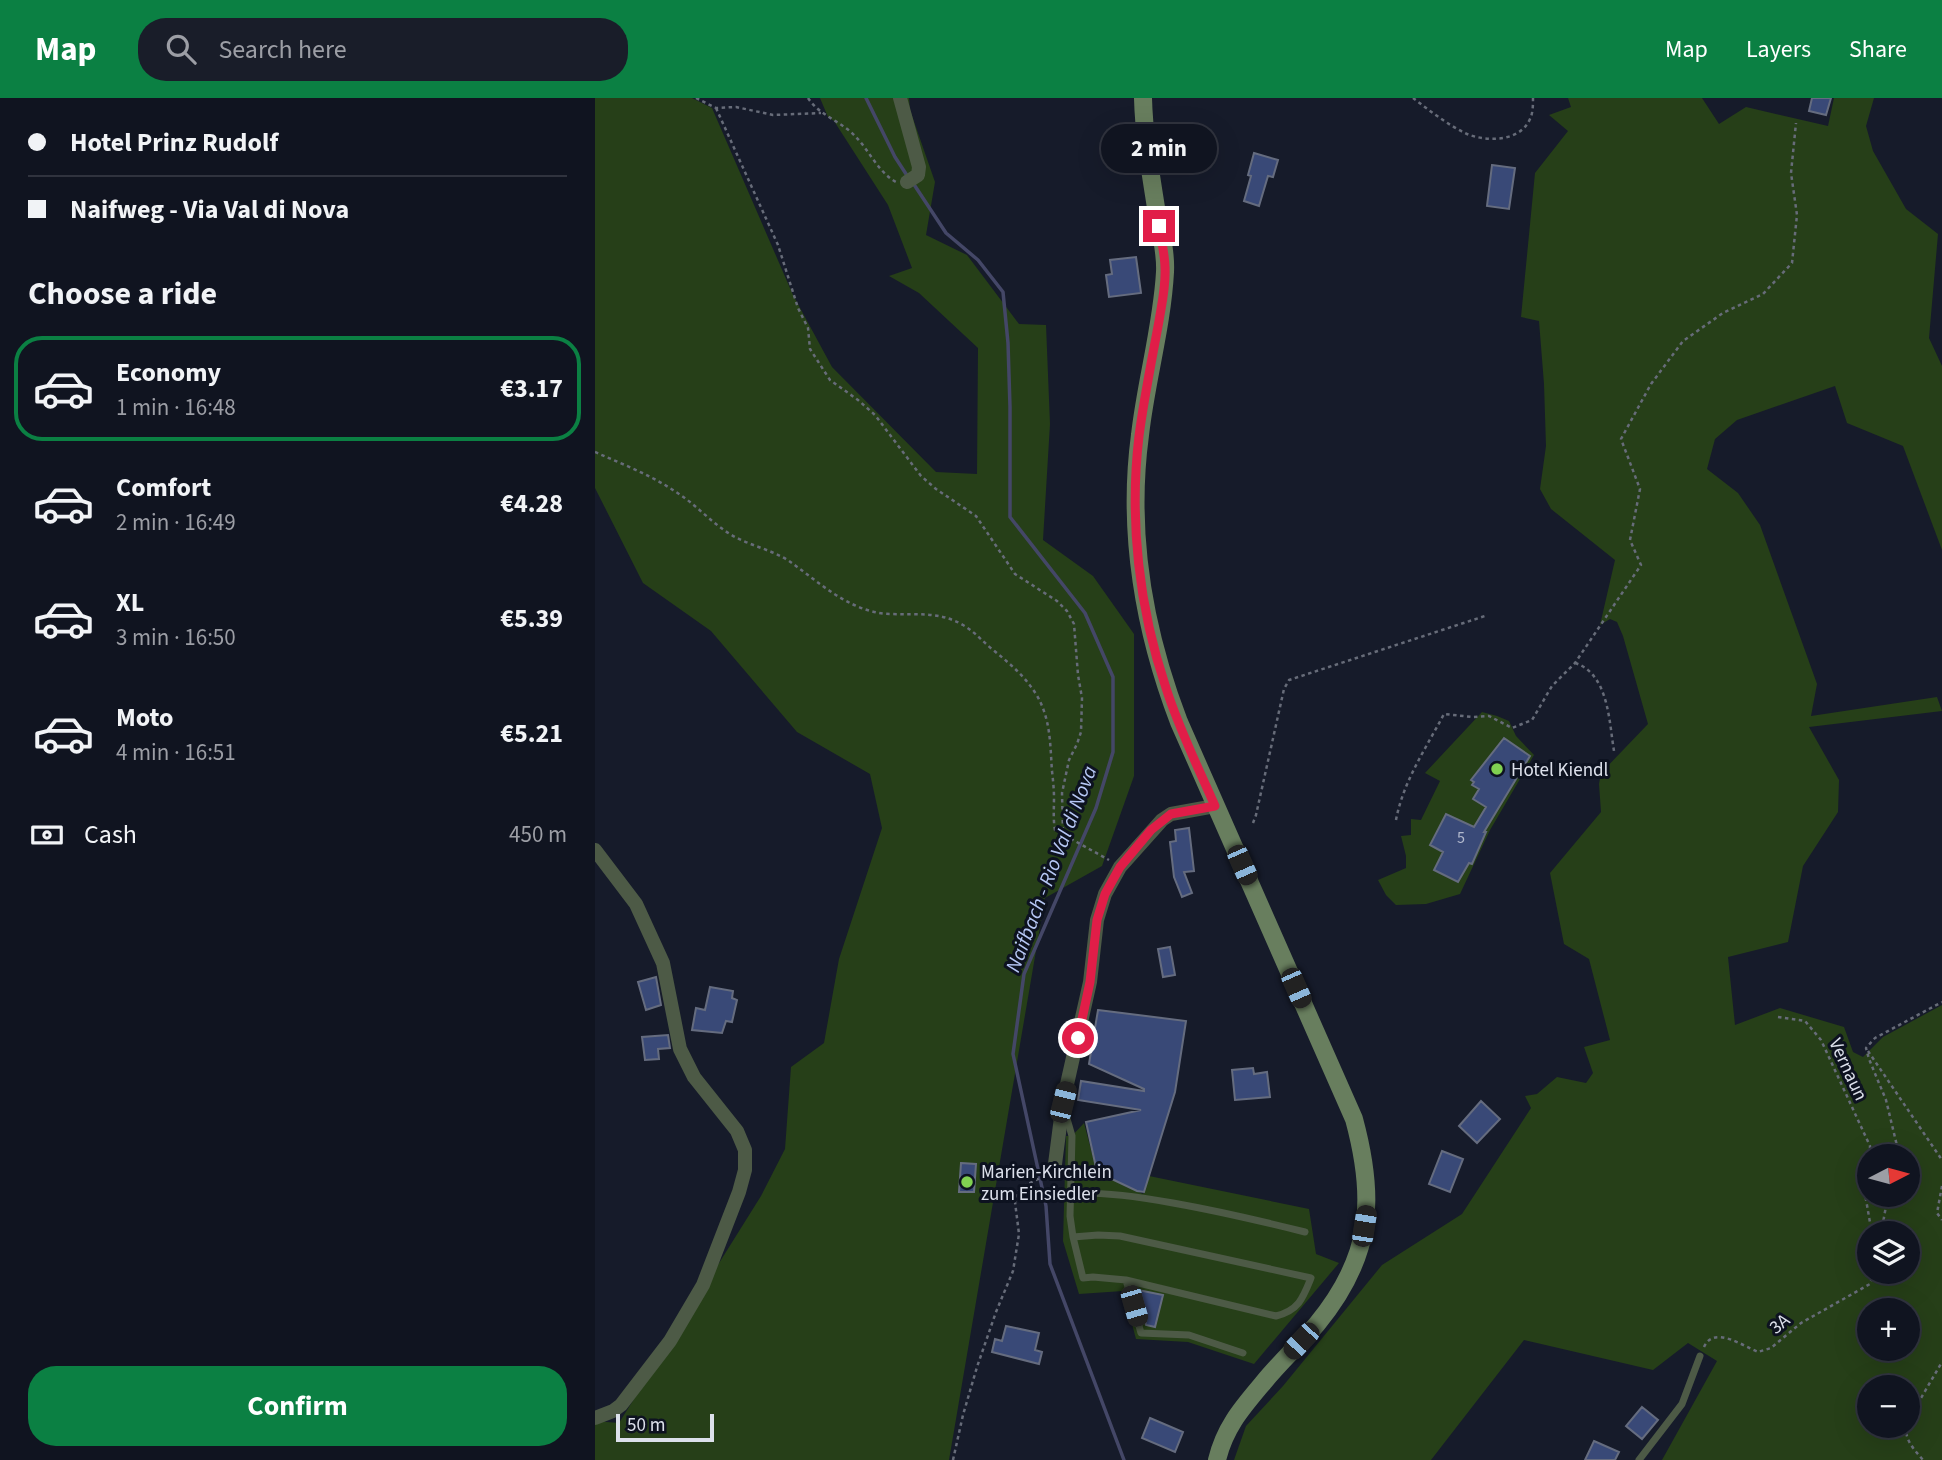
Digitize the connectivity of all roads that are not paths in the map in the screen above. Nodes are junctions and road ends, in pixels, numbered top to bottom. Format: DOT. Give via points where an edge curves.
graph roads {
  1 [pos="900,98"];
  2 [pos="1143,98"];
  3 [pos="911,180"];
  4 [pos="1215,806"];
  5 [pos="595,850"];
  6 [pos="1063,1102"];
  7 [pos="1051,1169"];
  8 [pos="1071,1194"];
  9 [pos="1305,1231"];
  10 [pos="1073,1237"];
  11 [pos="1126,1280"];
  12 [pos="1243,1353"];
  13 [pos="1700,1356"];
  14 [pos="595,1418"];
  15 [pos="1217,1460"];
  16 [pos="1639,1460"];
  1 -- 3 [label="street" via="920,172"];
  2 -- 4 [label="main road" via="1143,129 1165,268 1139,435 1136,537 1156,656"];
  4 -- 6 [label="street" via="1171,814 1162,820 1120,867 1105,894"];
  4 -- 15 [label="main road" via="1354,1119 1367,1185 1363,1237 1347,1280 1318,1323 1235,1416"];
  5 -- 14 [label="street" via="636,904 663,964 680,1049 694,1077 737,1131 745,1150 739,1192 703,1285 670,1341 621,1405"];
  6 -- 7 [label="street"];
  6 -- 8 [label="lane" via="1072,1136"];
  8 -- 9 [label="lane" via="1133,1196"];
  8 -- 10 [label="lane"];
  10 -- 11 [label="lane" via="1083,1278"];
  10 -- 11 [label="lane" via="1120,1236 1311,1278 1302,1300 1276,1316"];
  11 -- 12 [label="lane" via="1141,1333 1189,1335"];
  13 -- 16 [label="lane" via="1682,1404"];
}
